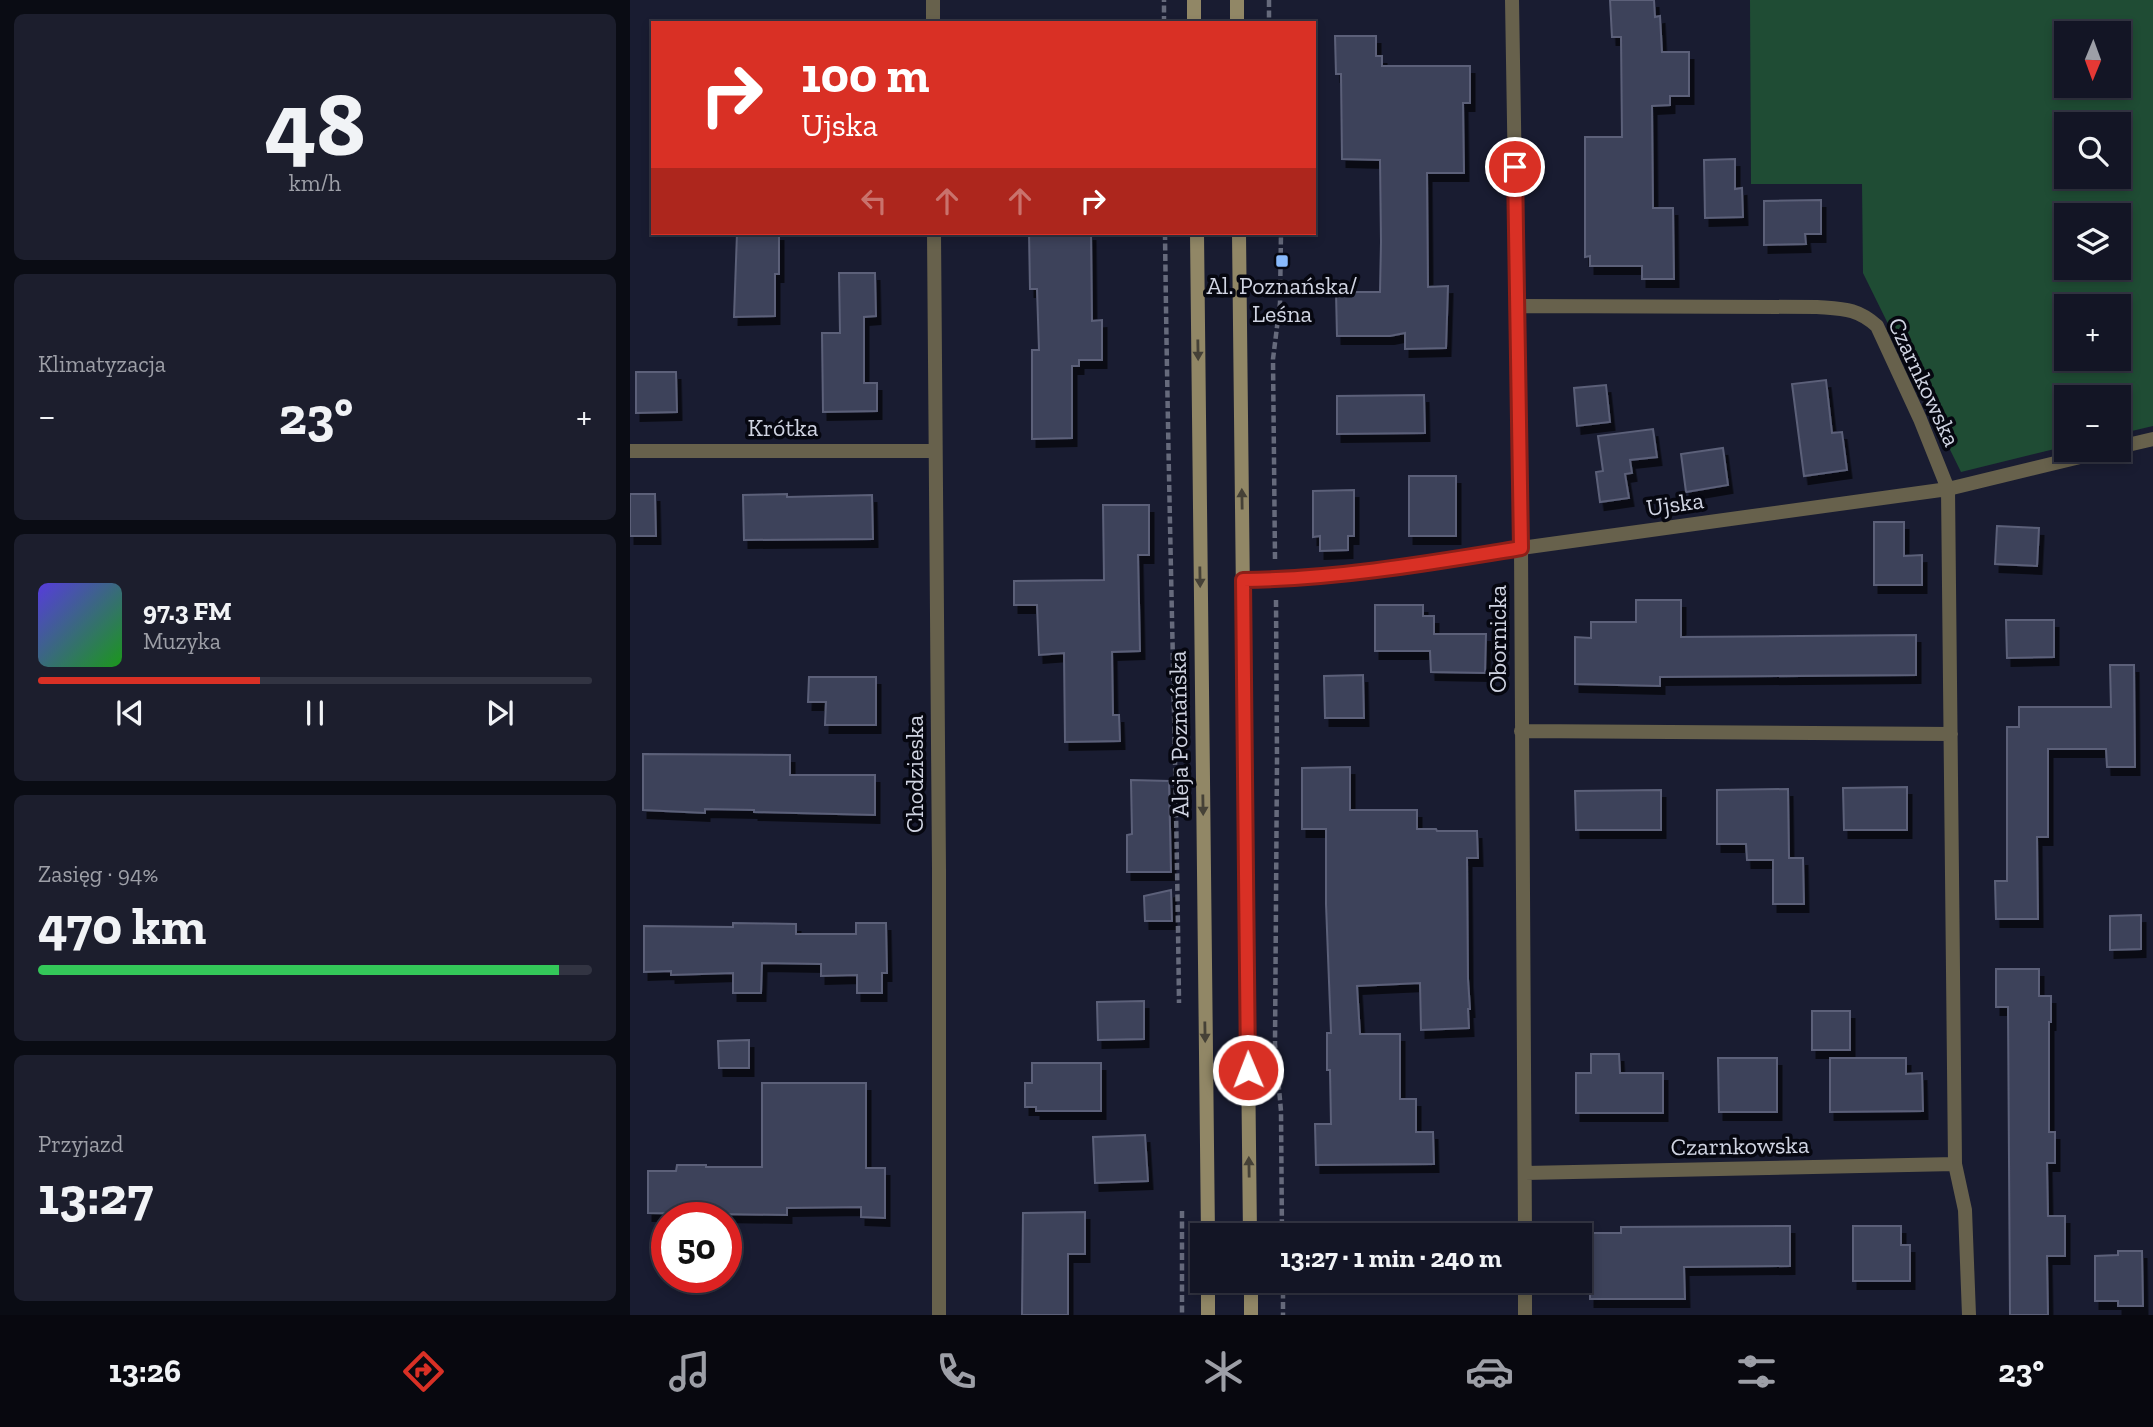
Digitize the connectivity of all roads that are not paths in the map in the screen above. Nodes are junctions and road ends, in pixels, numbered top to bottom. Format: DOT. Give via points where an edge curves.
graph roads {
  1 [pos="933,0"];
  2 [pos="1194,0"];
  3 [pos="1237,0"];
  4 [pos="1512,0"];
  5 [pos="933,21"];
  6 [pos="1194,21"];
  7 [pos="1237,21"];
  8 [pos="934,235"];
  9 [pos="1197,235"];
  10 [pos="1239,235"];
  11 [pos="1517,306"];
  12 [pos="2153,439"];
  13 [pos="2131,444"];
  14 [pos="630,451"];
  15 [pos="935,451"];
  16 [pos="2059,462"];
  17 [pos="1948,489"];
  18 [pos="1521,548"];
  19 [pos="1243,580"];
  20 [pos="1521,731"];
  21 [pos="1951,734"];
  22 [pos="1955,1164"];
  23 [pos="1525,1173"];
  24 [pos="1208,1223"];
  25 [pos="1250,1223"];
  26 [pos="1525,1223"];
  27 [pos="1208,1293"];
  28 [pos="1251,1293"];
  29 [pos="1525,1293"];
  30 [pos="939,1315"];
  31 [pos="1208,1315"];
  32 [pos="1251,1315"];
  33 [pos="1525,1315"];
  34 [pos="1969,1315"];
  1 -- 5 [label="street"];
  2 -- 6 [label="main road"];
  3 -- 7 [label="main road"];
  4 -- 11 [label="street, Obornicka"];
  8 -- 15 [label="street, Chodzieska"];
  9 -- 24 [label="main road, Aleja Poznańska, one-way"];
  19 -- 10 [label="main road, one-way"];
  11 -- 17 [label="street, Czarnkowska" via="1850,309 1877,326"];
  11 -- 18 [label="street, Obornicka"];
  12 -- 13 [label="street"];
  14 -- 15 [label="street, Krótka"];
  15 -- 30 [label="street, Chodzieska"];
  16 -- 17 [label="street, Ujska"];
  17 -- 18 [label="street, Ujska"];
  17 -- 21 [label="street, Czarnkowska"];
  18 -- 19 [label="street, Ujska" via="1376,571"];
  18 -- 20 [label="street, Obornicka"];
  25 -- 19 [label="main road, one-way"];
  20 -- 21 [label="street"];
  20 -- 23 [label="street, Obornicka"];
  21 -- 22 [label="street, Czarnkowska"];
  22 -- 23 [label="street, Czarnkowska"];
  22 -- 34 [label="street, Czarnkowska" via="1965,1210"];
  23 -- 26 [label="street, Obornicka"];
  27 -- 31 [label="main road"];
  28 -- 32 [label="main road"];
  29 -- 33 [label="street"];
}
